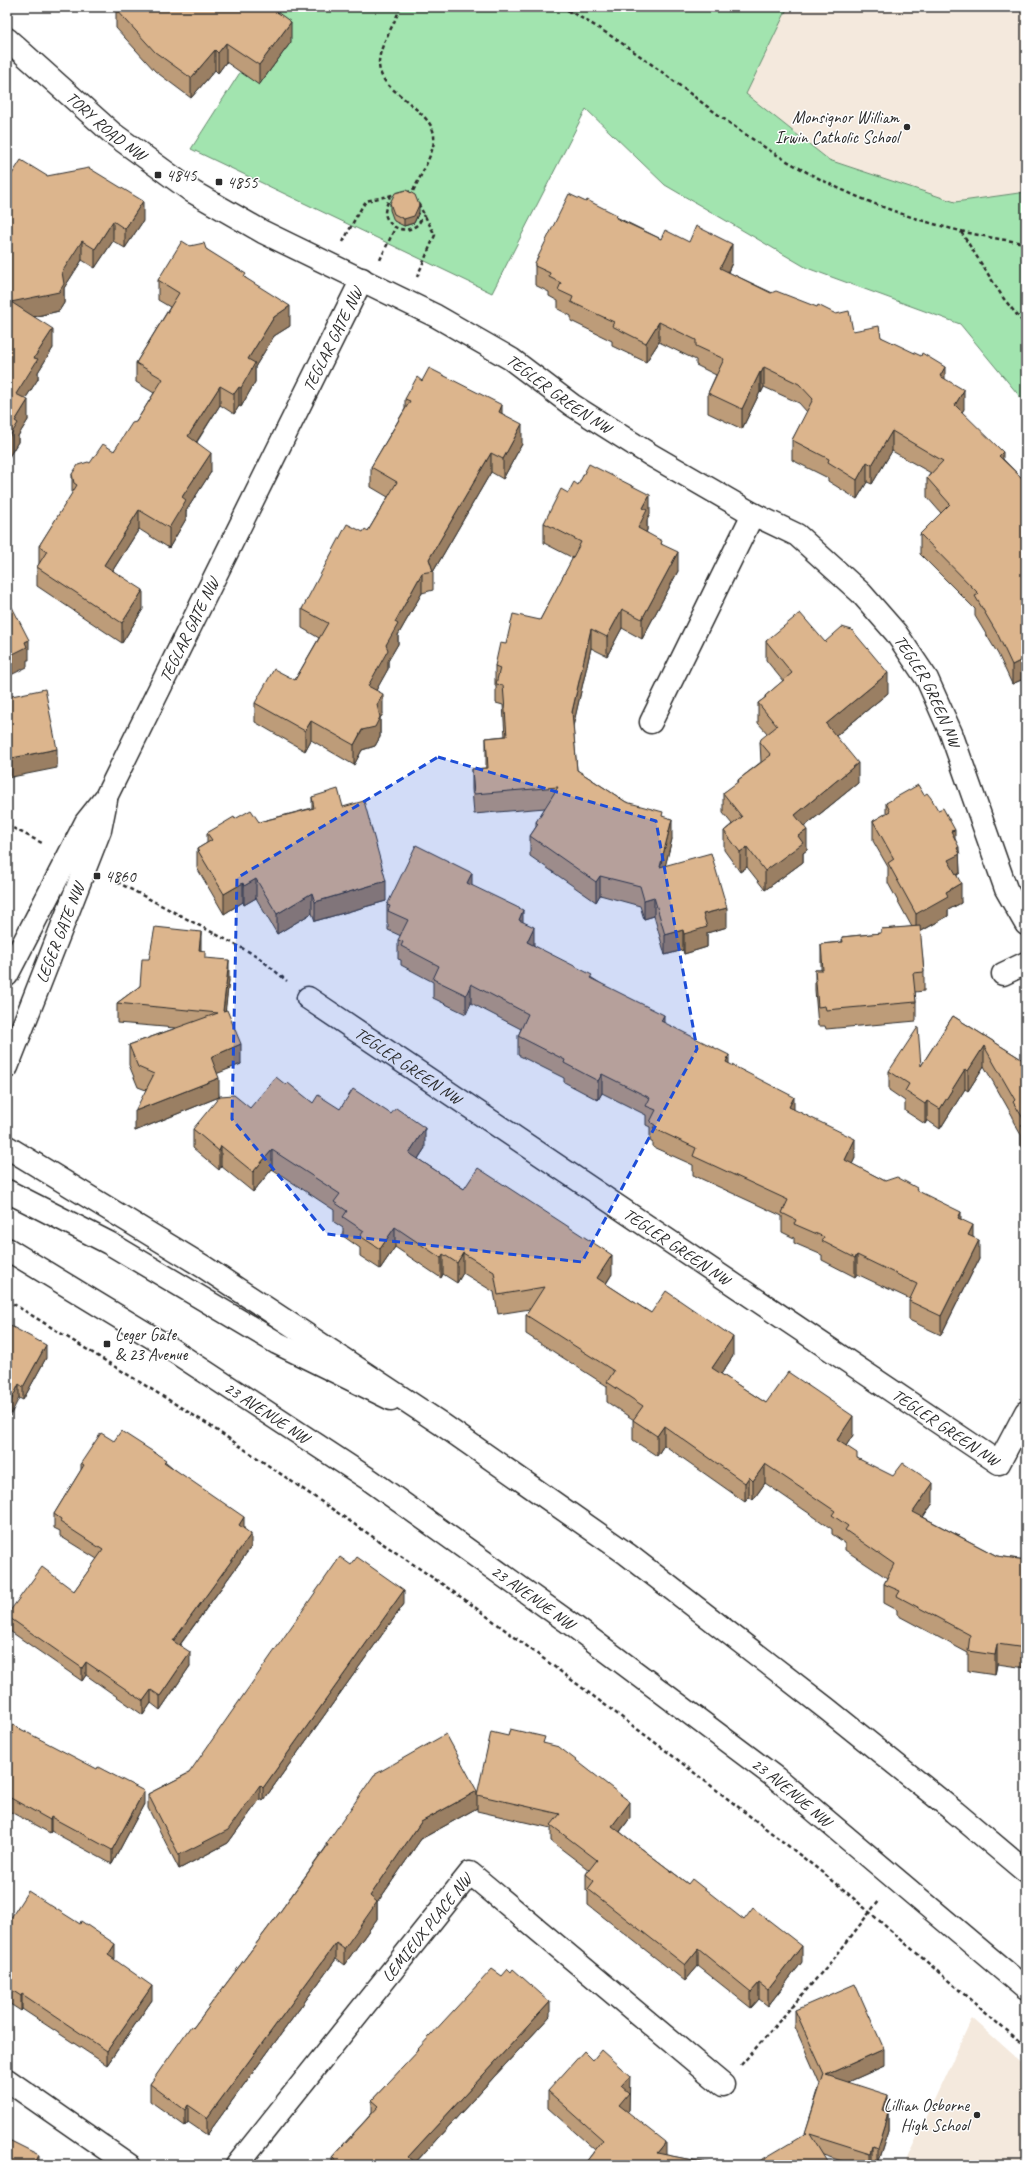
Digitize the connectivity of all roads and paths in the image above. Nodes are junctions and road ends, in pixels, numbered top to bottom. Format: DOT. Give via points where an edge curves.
graph roads {
  1 [pos="400,7"];
  2 [pos="561,7"];
  3 [pos="8,43"];
  4 [pos="413,191"];
  5 [pos="390,195"];
  6 [pos="424,215"];
  7 [pos="395,228"];
  8 [pos="960,232"];
  9 [pos="1026,243"];
  10 [pos="332,265"];
  11 [pos="366,280"];
  12 [pos="406,301"];
  13 [pos="1026,326"];
  14 [pos="753,514"];
  15 [pos="651,722"];
  16 [pos="106,797"];
  17 [pos="7,826"];
  18 [pos="49,846"];
  19 [pos="117,882"];
  20 [pos="1026,924"];
  21 [pos="1026,963"];
  22 [pos="1003,974"];
  23 [pos="7,975"];
  24 [pos="308,998"];
  25 [pos="7,1067"];
  26 [pos="7,1147"];
  27 [pos="7,1191"];
  28 [pos="7,1249"];
  29 [pos="7,1300"];
  30 [pos="1026,1412"];
  31 [pos="440,1423"];
  32 [pos="1026,1872"];
  33 [pos="896,1880"];
  34 [pos="870,1912"];
  35 [pos="1026,1989"];
  36 [pos="1026,2048"];
  37 [pos="7,2080"];
  38 [pos="723,2085"];
  39 [pos="122,2163"];
  40 [pos="237,2165"];
  1 -- 4 [label="path" via="380,50 379,69 389,86 430,122 435,134 429,159"];
  2 -- 8 [label="path" via="601,28 744,133 803,170 864,200"];
  3 -- 10 [label="street, TORY ROAD NW" via="112,133 193,192 263,232"];
  4 -- 5 [label="path"];
  4 -- 6 [label="path"];
  5 -- 7 [label="path" via="385,212"];
  5 -- 10 [label="path" via="366,201"];
  6 -- 7 [label="path" via="413,228"];
  6 -- 12 [label="path" via="435,235"];
  7 -- 11 [label="path"];
  8 -- 9 [label="path"];
  8 -- 13 [label="path" via="1000,293"];
  10 -- 11 [label="street, TORY ROAD NW"];
  11 -- 12 [label="street, TEGLER GREEN NW"];
  11 -- 16 [label="street, TEGLAR GATE NW"];
  12 -- 14 [label="street, TEGLER GREEN NW" via="511,359 572,406"];
  14 -- 15 [label="street"];
  14 -- 20 [label="street, TEGLER GREEN NW" via="796,536 846,579 896,633 914,659 927,679 951,733 1006,889"];
  16 -- 23 [label="street, TEGLAR GATE NW" via="86,822"];
  16 -- 25 [label="street, LEGER GATE NW" via="100,830"];
  17 -- 18 [label="path"];
  19 -- 24 [label="path" via="257,956"];
  21 -- 22 [label="street"];
  24 -- 30 [label="street, TEGLER GREEN NW" via="999,1463"];
  26 -- 31 [label="street" via="204,1266"];
  27 -- 31 [label="street" via="109,1243 277,1343"];
  28 -- 33 [label="street, 23 AVENUE NW" via="160,1342 370,1480 776,1778"];
  29 -- 34 [label="path" via="206,1423 464,1600 669,1753"];
  31 -- 32 [label="street" via="634,1559 827,1709"];
  33 -- 34 [label="path"];
  33 -- 35 [label="street, 23 AVENUE NW"];
  34 -- 36 [label="path"];
  34 -- 38 [label="path" via="836,1956"];
  37 -- 39 [label="street"];
  38 -- 40 [label="street, LEMIEUX PLACE NW" via="470,1873"];
}
